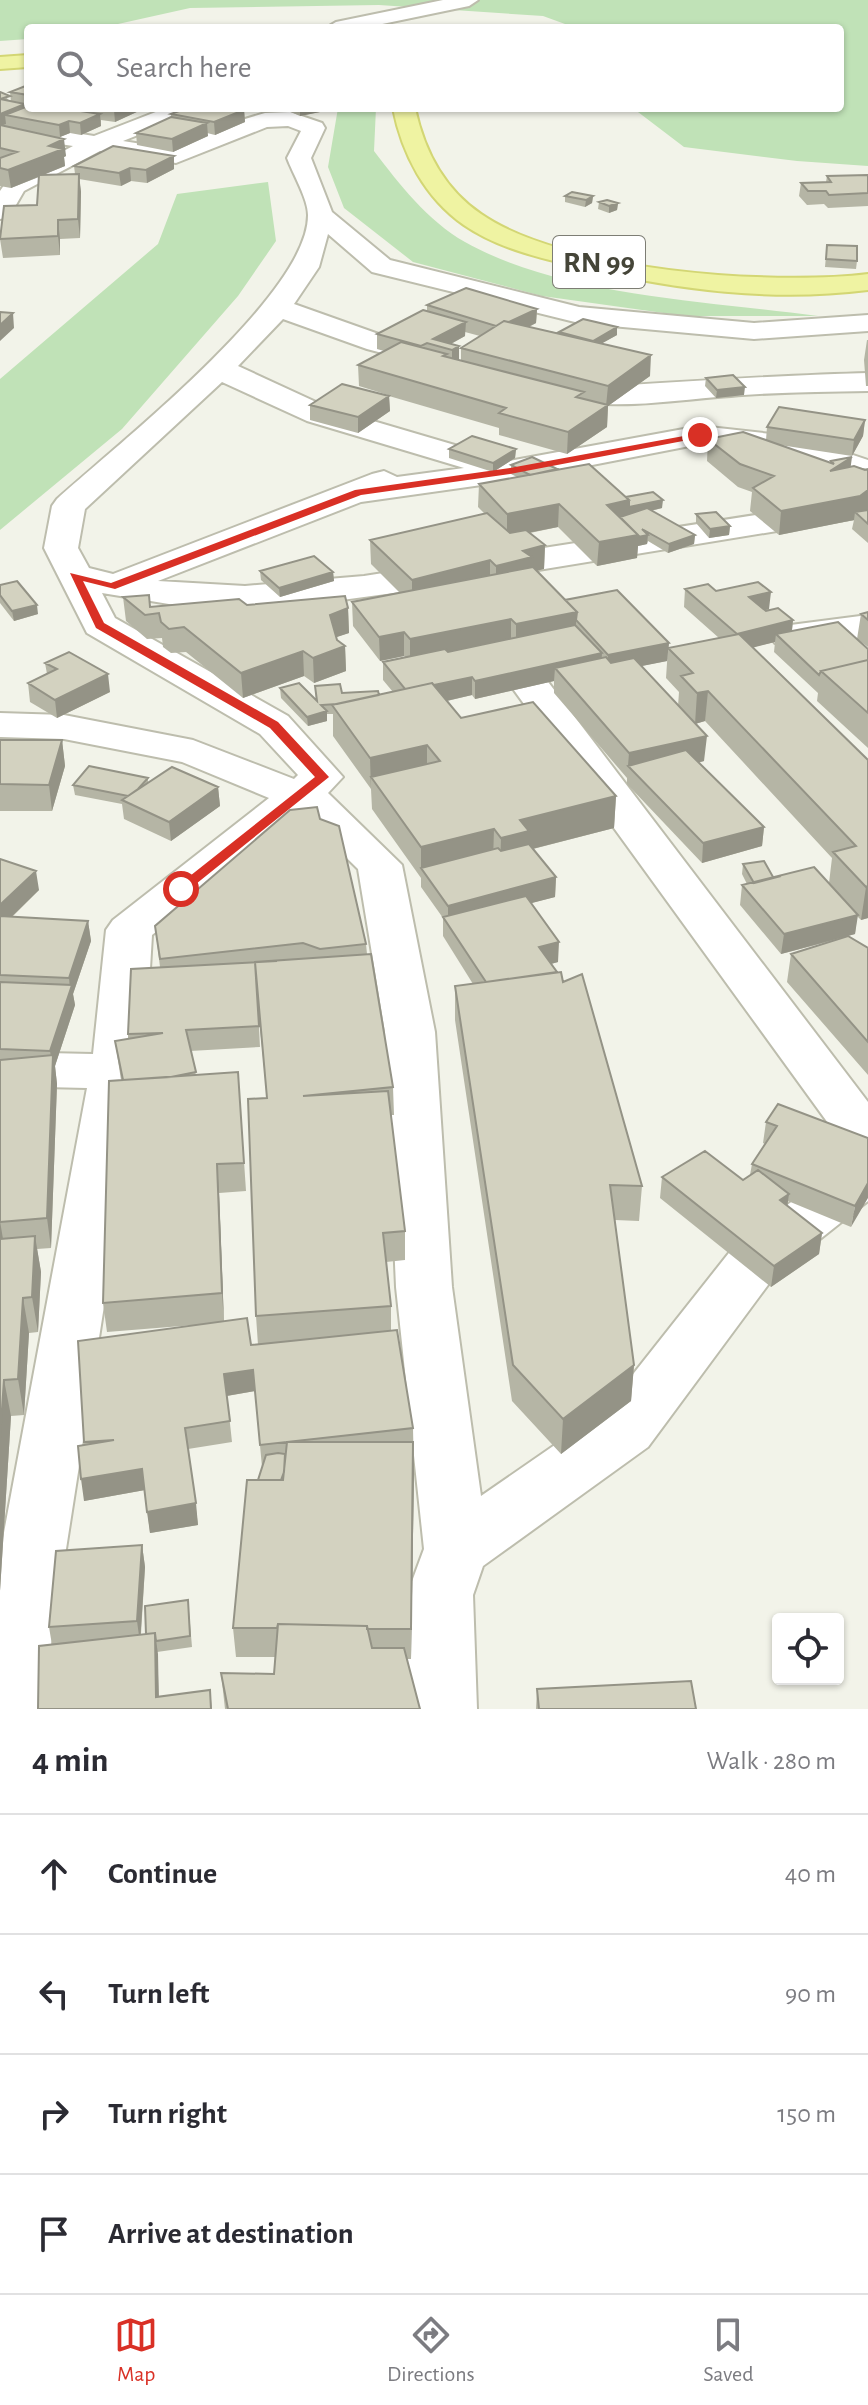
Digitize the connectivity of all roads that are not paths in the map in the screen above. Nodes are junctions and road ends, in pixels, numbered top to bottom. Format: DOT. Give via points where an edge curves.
graph roads {
  1 [pos="469,0"];
  2 [pos="355,24"];
  3 [pos="24,61"];
  4 [pos="0,63"];
  5 [pos="175,112"];
  6 [pos="405,112"];
  7 [pos="266,114"];
  8 [pos="0,128"];
  9 [pos="97,143"];
  10 [pos="7,185"];
  11 [pos="0,212"];
  12 [pos="321,215"];
  13 [pos="868,282"];
  14 [pos="278,308"];
  15 [pos="868,323"];
  16 [pos="462,365"];
  17 [pos="220,368"];
  18 [pos="868,382"];
  19 [pos="534,383"];
  20 [pos="608,396"];
  21 [pos="550,420"];
  22 [pos="506,438"];
  23 [pos="456,454"];
  24 [pos="510,471"];
  25 [pos="868,471"];
  26 [pos="359,492"];
  27 [pos="868,503"];
  28 [pos="74,575"];
  29 [pos="111,587"];
  30 [pos="868,626"];
  31 [pos="750,639"];
  32 [pos="570,670"];
  33 [pos="0,725"];
  34 [pos="297,795"];
  35 [pos="0,1069"];
  36 [pos="114,1072"];
  37 [pos="868,1139"];
  38 [pos="868,1172"];
  39 [pos="456,1549"];
  40 [pos="6,1709"];
  41 [pos="442,1709"];
  1 -- 2 [label="street"];
  3 -- 4 [label="main road"];
  5 -- 9 [label="street"];
  6 -- 13 [label="main road, RN 99" via="408,138 425,173 471,220 534,249 752,287"];
  7 -- 9 [label="street" via="174,152"];
  7 -- 12 [label="street" via="314,128 299,158"];
  8 -- 9 [label="street"];
  9 -- 10 [label="street"];
  10 -- 11 [label="street"];
  12 -- 14 [label="street" via="306,267"];
  12 -- 15 [label="street" via="381,266 579,315 754,331"];
  14 -- 16 [label="street" via="377,343"];
  14 -- 17 [label="street"];
  17 -- 23 [label="street" via="276,398"];
  17 -- 28 [label="street" via="69,506 61,548"];
  18 -- 20 [label="street"];
  19 -- 20 [label="street"];
  20 -- 21 [label="street"];
  22 -- 23 [label="street"];
  23 -- 24 [label="street"];
  23 -- 26 [label="street"];
  24 -- 25 [label="street" via="700,435 799,447"];
  24 -- 26 [label="street"];
  26 -- 29 [label="street"];
  27 -- 29 [label="street" via="854,510 394,584 232,597"];
  28 -- 29 [label="street"];
  28 -- 34 [label="street" via="100,625 297,721 322,777"];
  30 -- 31 [label="street"];
  32 -- 37 [label="street" via="509,681"];
  33 -- 34 [label="street" via="64,727 193,752"];
  34 -- 36 [label="street" via="129,930"];
  34 -- 39 [label="street" via="314,802 380,865 410,1032 424,1287"];
  35 -- 36 [label="street"];
  36 -- 40 [label="street"];
  38 -- 39 [label="street" via="756,1259 626,1429"];
  39 -- 41 [label="street" via="440,1595"];
}
